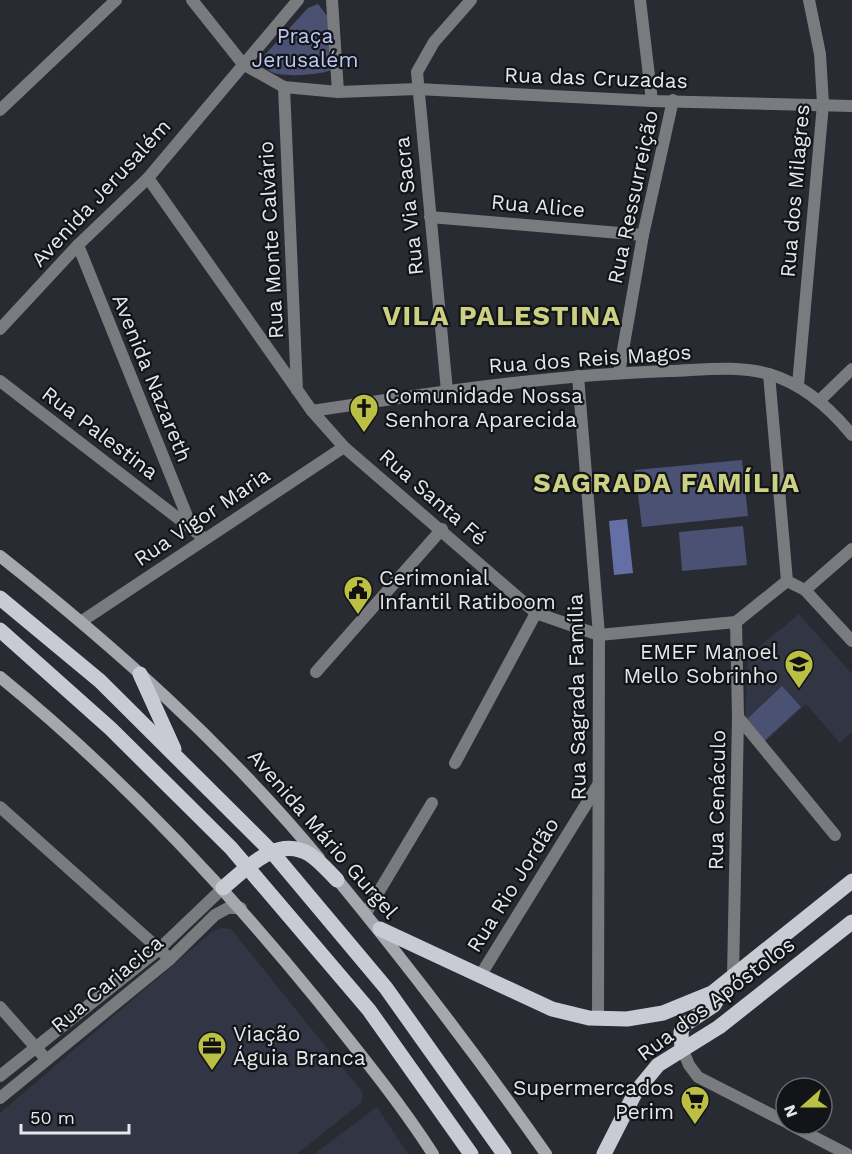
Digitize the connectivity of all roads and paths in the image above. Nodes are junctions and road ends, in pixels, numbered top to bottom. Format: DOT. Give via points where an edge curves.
graph roads {
  1 [pos="116,0"];
  2 [pos="192,0"];
  3 [pos="298,0"];
  4 [pos="332,0"];
  5 [pos="471,0"];
  6 [pos="640,0"];
  7 [pos="809,0"];
  8 [pos="243,64"];
  9 [pos="284,87"];
  10 [pos="417,90"];
  11 [pos="338,92"];
  12 [pos="673,100"];
  13 [pos="652,101"];
  14 [pos="823,104"];
  15 [pos="852,106"];
  16 [pos="0,110"];
  17 [pos="148,178"];
  18 [pos="430,217"];
  19 [pos="643,235"];
  20 [pos="78,245"];
  21 [pos="0,329"];
  22 [pos="852,369"];
  23 [pos="619,373"];
  24 [pos="769,374"];
  25 [pos="578,376"];
  26 [pos="0,381"];
  27 [pos="798,385"];
  28 [pos="297,391"];
  29 [pos="447,391"];
  30 [pos="819,401"];
  31 [pos="312,411"];
  32 [pos="852,435"];
  33 [pos="344,447"];
  34 [pos="191,526"];
  35 [pos="442,529"];
  36 [pos="205,539"];
  37 [pos="852,549"];
  38 [pos="0,556"];
  39 [pos="787,581"];
  40 [pos="805,590"];
  41 [pos="0,597"];
  42 [pos="536,613"];
  43 [pos="82,621"];
  44 [pos="736,622"];
  45 [pos="0,630"];
  46 [pos="599,635"];
  47 [pos="852,641"];
  48 [pos="316,672"];
  49 [pos="140,674"];
  50 [pos="0,677"];
  51 [pos="738,717"];
  52 [pos="177,757"];
  53 [pos="455,763"];
  54 [pos="598,784"];
  55 [pos="432,803"];
  56 [pos="0,807"];
  57 [pos="836,835"];
  58 [pos="272,852"];
  59 [pos="248,868"];
  60 [pos="337,880"];
  61 [pos="852,881"];
  62 [pos="223,888"];
  63 [pos="241,908"];
  64 [pos="366,913"];
  65 [pos="852,922"];
  66 [pos="380,929"];
  67 [pos="158,950"];
  68 [pos="170,959"];
  69 [pos="480,976"];
  70 [pos="730,981"];
  71 [pos="0,1007"];
  72 [pos="597,1018"];
  73 [pos="36,1047"];
  74 [pos="682,1048"];
  75 [pos="46,1059"];
  76 [pos="0,1076"];
  77 [pos="0,1098"];
  78 [pos="774,1116"];
  79 [pos="813,1136"];
  80 [pos="433,1154"];
  81 [pos="471,1154"];
  82 [pos="504,1154"];
  83 [pos="546,1154"];
  84 [pos="604,1154"];
  85 [pos="847,1154"];
  1 -- 16 [label="street"];
  2 -- 8 [label="street"];
  3 -- 8 [label="street, Avenida Jerusalém"];
  4 -- 11 [label="street"];
  5 -- 10 [label="street, Rua Via Sacra" via="434,42 417,72"];
  6 -- 13 [label="street"];
  7 -- 14 [label="street, Rua dos Milagres" via="820,54"];
  8 -- 9 [label="street, Rua das Cruzadas"];
  8 -- 17 [label="street, Avenida Jerusalém"];
  9 -- 11 [label="street, Rua das Cruzadas"];
  9 -- 28 [label="street, Rua Monte Calvário"];
  10 -- 11 [label="street, Rua das Cruzadas"];
  10 -- 13 [label="street, Rua das Cruzadas"];
  10 -- 18 [label="street, Rua Via Sacra"];
  12 -- 13 [label="street, Rua das Cruzadas"];
  12 -- 14 [label="street, Rua das Cruzadas"];
  12 -- 19 [label="street, Rua Ressurreição"];
  14 -- 15 [label="street, Rua das Cruzadas"];
  14 -- 27 [label="street, Rua dos Milagres"];
  17 -- 20 [label="street, Avenida Jerusalém"];
  17 -- 28 [label="street, Rua Santa Fé"];
  18 -- 19 [label="street, Rua Alice"];
  18 -- 29 [label="street, Rua Via Sacra"];
  19 -- 23 [label="street, Rua Ressurreição"];
  20 -- 21 [label="street, Avenida Jerusalém"];
  20 -- 34 [label="street, Avenida Nazareth"];
  22 -- 30 [label="street"];
  23 -- 24 [label="street, Rua dos Reis Magos" via="741,369"];
  23 -- 25 [label="street, Rua dos Reis Magos"];
  24 -- 27 [label="street, Rua dos Reis Magos"];
  24 -- 39 [label="street"];
  25 -- 29 [label="street, Rua dos Reis Magos"];
  25 -- 46 [label="street, Rua Sagrada Família"];
  26 -- 34 [label="street, Rua Palestina"];
  27 -- 30 [label="street, Rua dos Reis Magos"];
  28 -- 31 [label="street, Rua Santa Fé"];
  29 -- 31 [label="street, Rua dos Reis Magos"];
  30 -- 32 [label="street, Rua dos Reis Magos"];
  31 -- 33 [label="street, Rua Santa Fé"];
  33 -- 35 [label="street, Rua Santa Fé"];
  33 -- 36 [label="street, Rua Vigor Maria"];
  34 -- 36 [label="street, Rua Palestina"];
  35 -- 42 [label="street, Rua Santa Fé"];
  35 -- 48 [label="street"];
  36 -- 43 [label="street, Rua Vigor Maria"];
  37 -- 40 [label="street"];
  38 -- 43 [label="main road, Avenida Mário Gurgel"];
  39 -- 40 [label="street"];
  39 -- 44 [label="street"];
  40 -- 47 [label="street"];
  41 -- 52 [label="main road" via="100,681"];
  42 -- 46 [label="street, Rua Santa Fé"];
  42 -- 53 [label="street"];
  43 -- 49 [label="main road, Avenida Mário Gurgel"];
  44 -- 46 [label="street, Rua Santa Fé"];
  44 -- 51 [label="street, Rua Cenáculo"];
  45 -- 59 [label="main road" via="111,729"];
  46 -- 54 [label="street, Rua Sagrada Família"];
  49 -- 52 [label="main road"];
  49 -- 60 [label="main road, Avenida Mário Gurgel" via="277,808"];
  50 -- 62 [label="main road" via="124,787"];
  51 -- 57 [label="street"];
  51 -- 70 [label="street, Rua Cenáculo"];
  52 -- 58 [label="main road"];
  54 -- 69 [label="street, Rua Rio Jordão"];
  54 -- 72 [label="street, Rua Sagrada Família"];
  55 -- 64 [label="street"];
  56 -- 67 [label="street"];
  58 -- 59 [label="main road"];
  58 -- 60 [label="main road" via="292,847 311,855"];
  58 -- 82 [label="main road" via="386,988"];
  59 -- 62 [label="main road"];
  59 -- 81 [label="main road" via="369,1010"];
  60 -- 64 [label="main road, Avenida Mário Gurgel"];
  61 -- 70 [label="main road, Rua dos Apóstolos"];
  62 -- 63 [label="main road"];
  62 -- 67 [label="street, Rua Cariacica"];
  63 -- 68 [label="street, Rua Cariacica" via="228,908 215,915"];
  63 -- 80 [label="main road" via="398,1101"];
  64 -- 66 [label="main road, Avenida Mário Gurgel"];
  65 -- 74 [label="main road, Rua dos Apóstolos" via="732,1018"];
  66 -- 69 [label="main road, Rua dos Apóstolos"];
  66 -- 83 [label="main road, Avenida Mário Gurgel"];
  67 -- 68 [label="street"];
  67 -- 73 [label="street, Rua Cariacica"];
  68 -- 75 [label="street, Rua Cariacica"];
  69 -- 72 [label="main road, Rua dos Apóstolos" via="552,1009"];
  70 -- 72 [label="main road, Rua dos Apóstolos" via="696,1001 663,1013 627,1019"];
  70 -- 74 [label="main road" via="714,1005 684,1025"];
  71 -- 73 [label="street"];
  73 -- 75 [label="street"];
  73 -- 76 [label="street, Rua Cariacica"];
  74 -- 78 [label="street" via="698,1077"];
  74 -- 84 [label="main road, Rua dos Apóstolos" via="641,1083"];
  75 -- 77 [label="street, Rua Cariacica"];
  79 -- 85 [label="street"];
}
